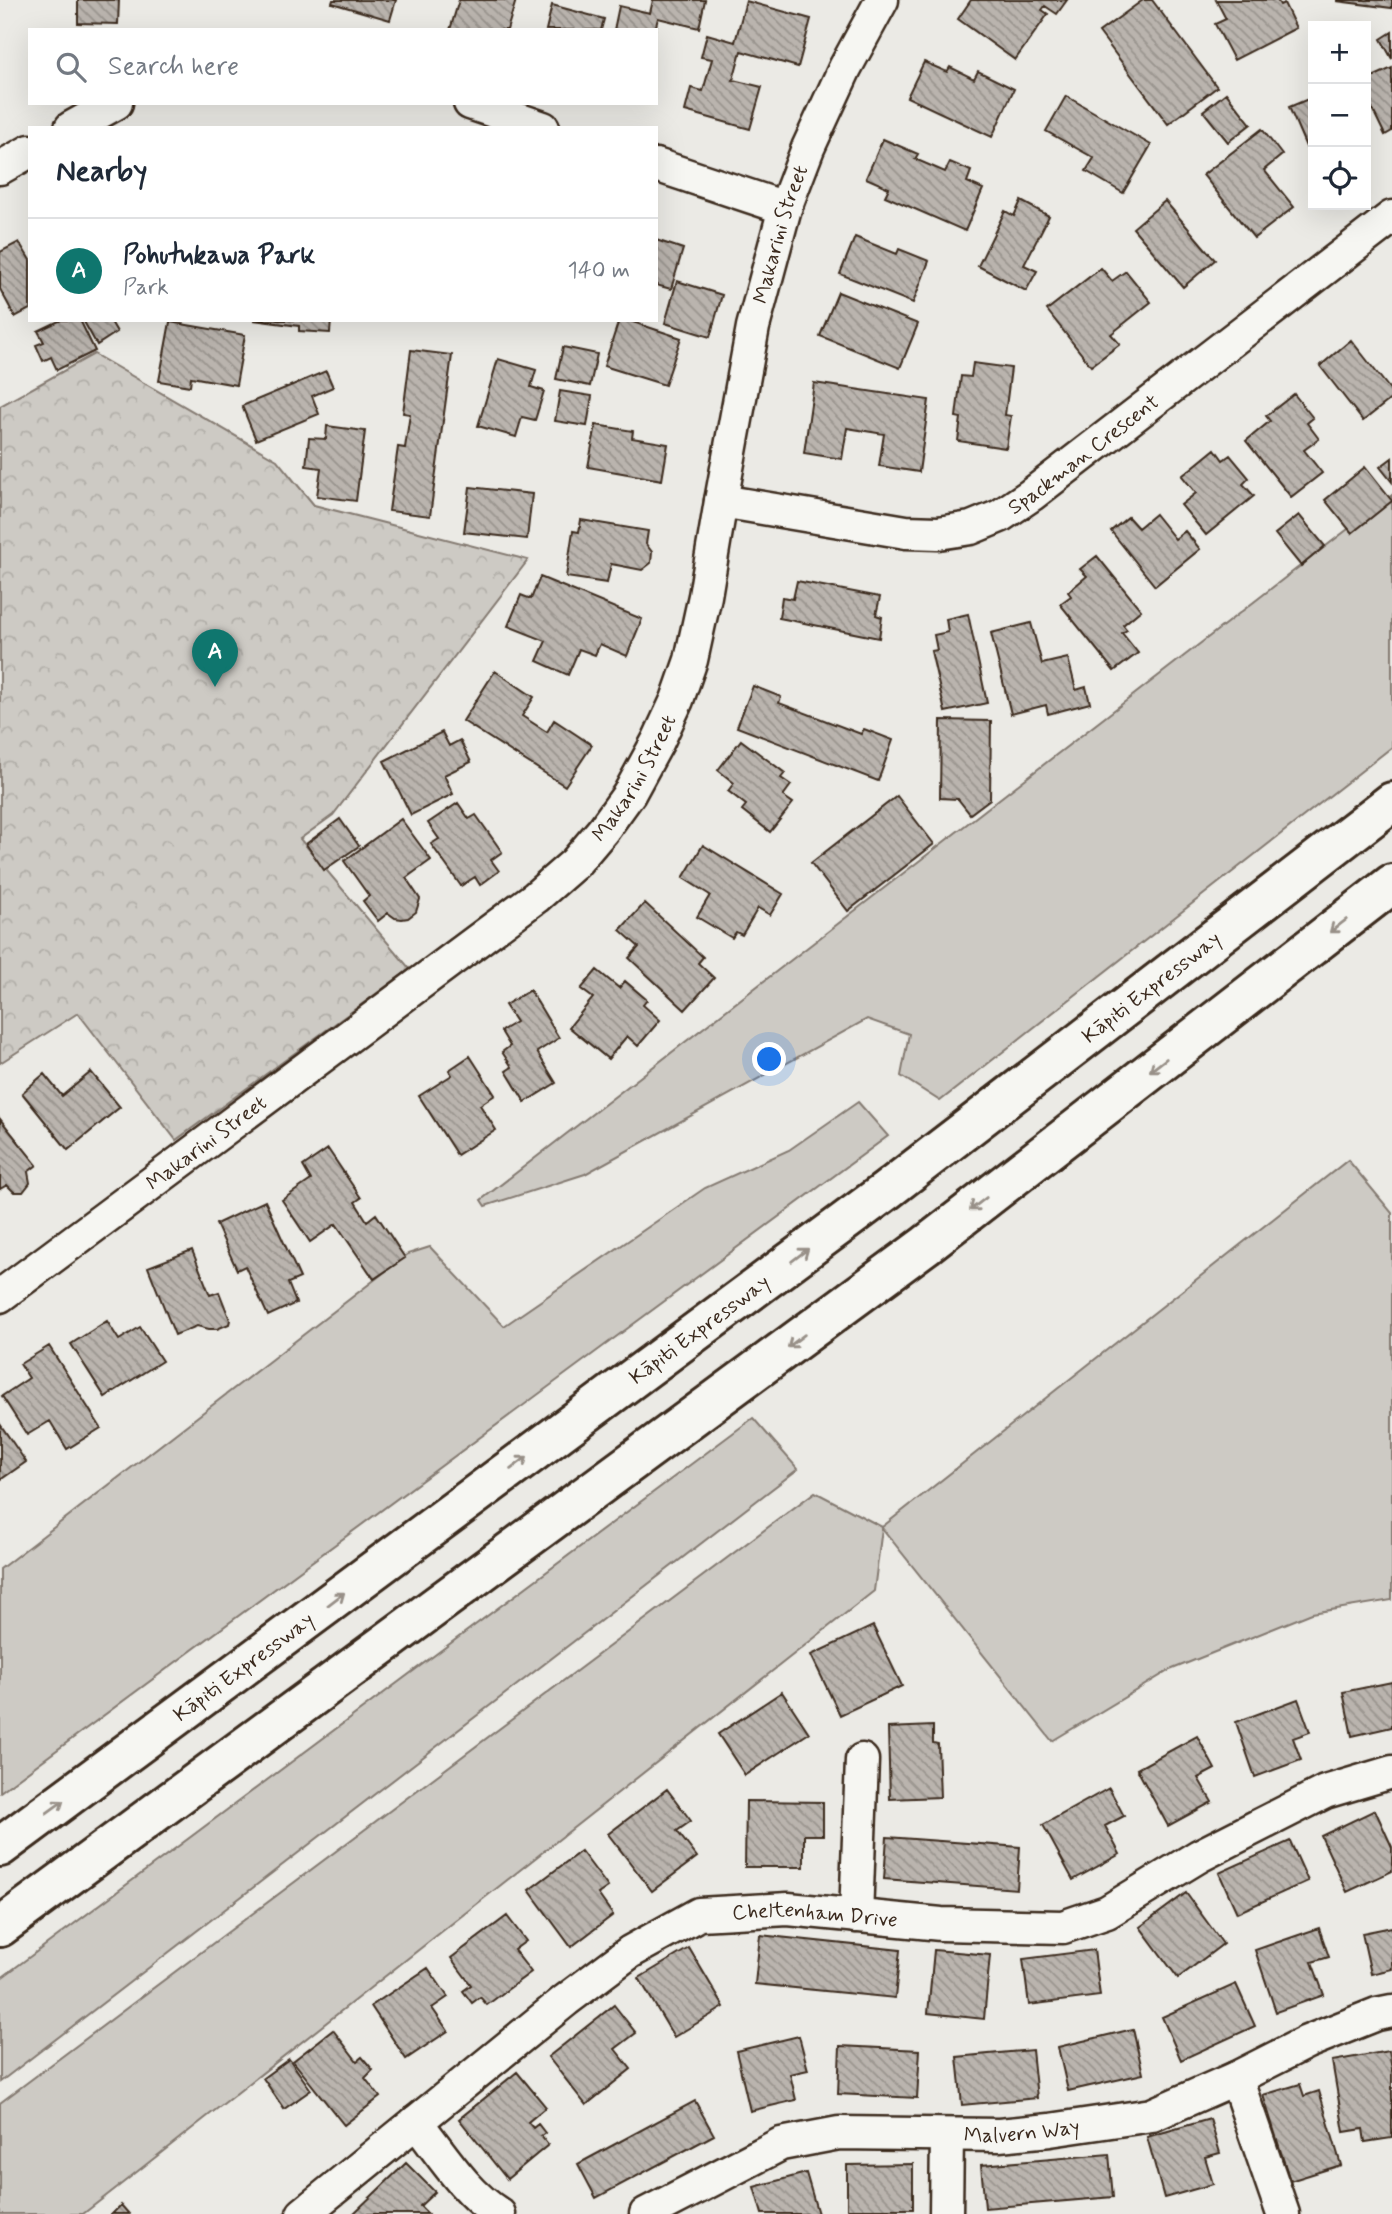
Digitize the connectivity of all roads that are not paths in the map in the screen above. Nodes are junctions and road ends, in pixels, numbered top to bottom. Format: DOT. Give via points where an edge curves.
graph roads {
  1 [pos="882,0"];
  2 [pos="112,105"];
  3 [pos="476,105"];
  4 [pos="75,126"];
  5 [pos="537,126"];
  6 [pos="28,152"];
  7 [pos="658,166"];
  8 [pos="0,168"];
  9 [pos="785,208"];
  10 [pos="1392,217"];
  11 [pos="721,501"];
  12 [pos="1392,802"];
  13 [pos="1392,884"];
  14 [pos="0,1296"];
  15 [pos="862,1760"];
  16 [pos="1392,1772"];
  17 [pos="0,1847"];
  18 [pos="856,1916"];
  19 [pos="0,1927"];
  20 [pos="1392,2011"];
  21 [pos="1236,2078"];
  22 [pos="416,2122"];
  23 [pos="947,2135"];
  24 [pos="303,2214"];
  25 [pos="499,2214"];
  26 [pos="646,2214"];
  27 [pos="946,2214"];
  28 [pos="1283,2214"];
  1 -- 9 [label="street, Makarini Street" via="845,68"];
  2 -- 4 [label="street"];
  3 -- 5 [label="street"];
  6 -- 8 [label="street"];
  7 -- 9 [label="street"];
  9 -- 11 [label="street, Makarini Street" via="753,327"];
  10 -- 11 [label="street, Spackman Crescent" via="1000,516 971,528 917,532"];
  11 -- 14 [label="street, Makarini Street" via="697,635 677,700 629,794 575,863 536,897"];
  17 -- 12 [label="highway, Kāpiti Expressway, one-way" via="886,1191"];
  13 -- 19 [label="highway, one-way" via="926,1245"];
  15 -- 18 [label="street"];
  16 -- 18 [label="street, Cheltenham Drive" via="1325,1793 1199,1856 1107,1912 1063,1927 940,1924"];
  18 -- 22 [label="street, Cheltenham Drive" via="788,1909 699,1914 630,1952"];
  20 -- 21 [label="street, Malvern Way" via="1307,2042"];
  21 -- 23 [label="street, Malvern Way" via="1152,2115 1012,2134"];
  21 -- 28 [label="street"];
  22 -- 24 [label="street, Cheltenham Drive"];
  22 -- 25 [label="street" via="465,2184"];
  23 -- 26 [label="street, Malvern Way" via="839,2133 781,2144"];
  23 -- 27 [label="street"];
}
